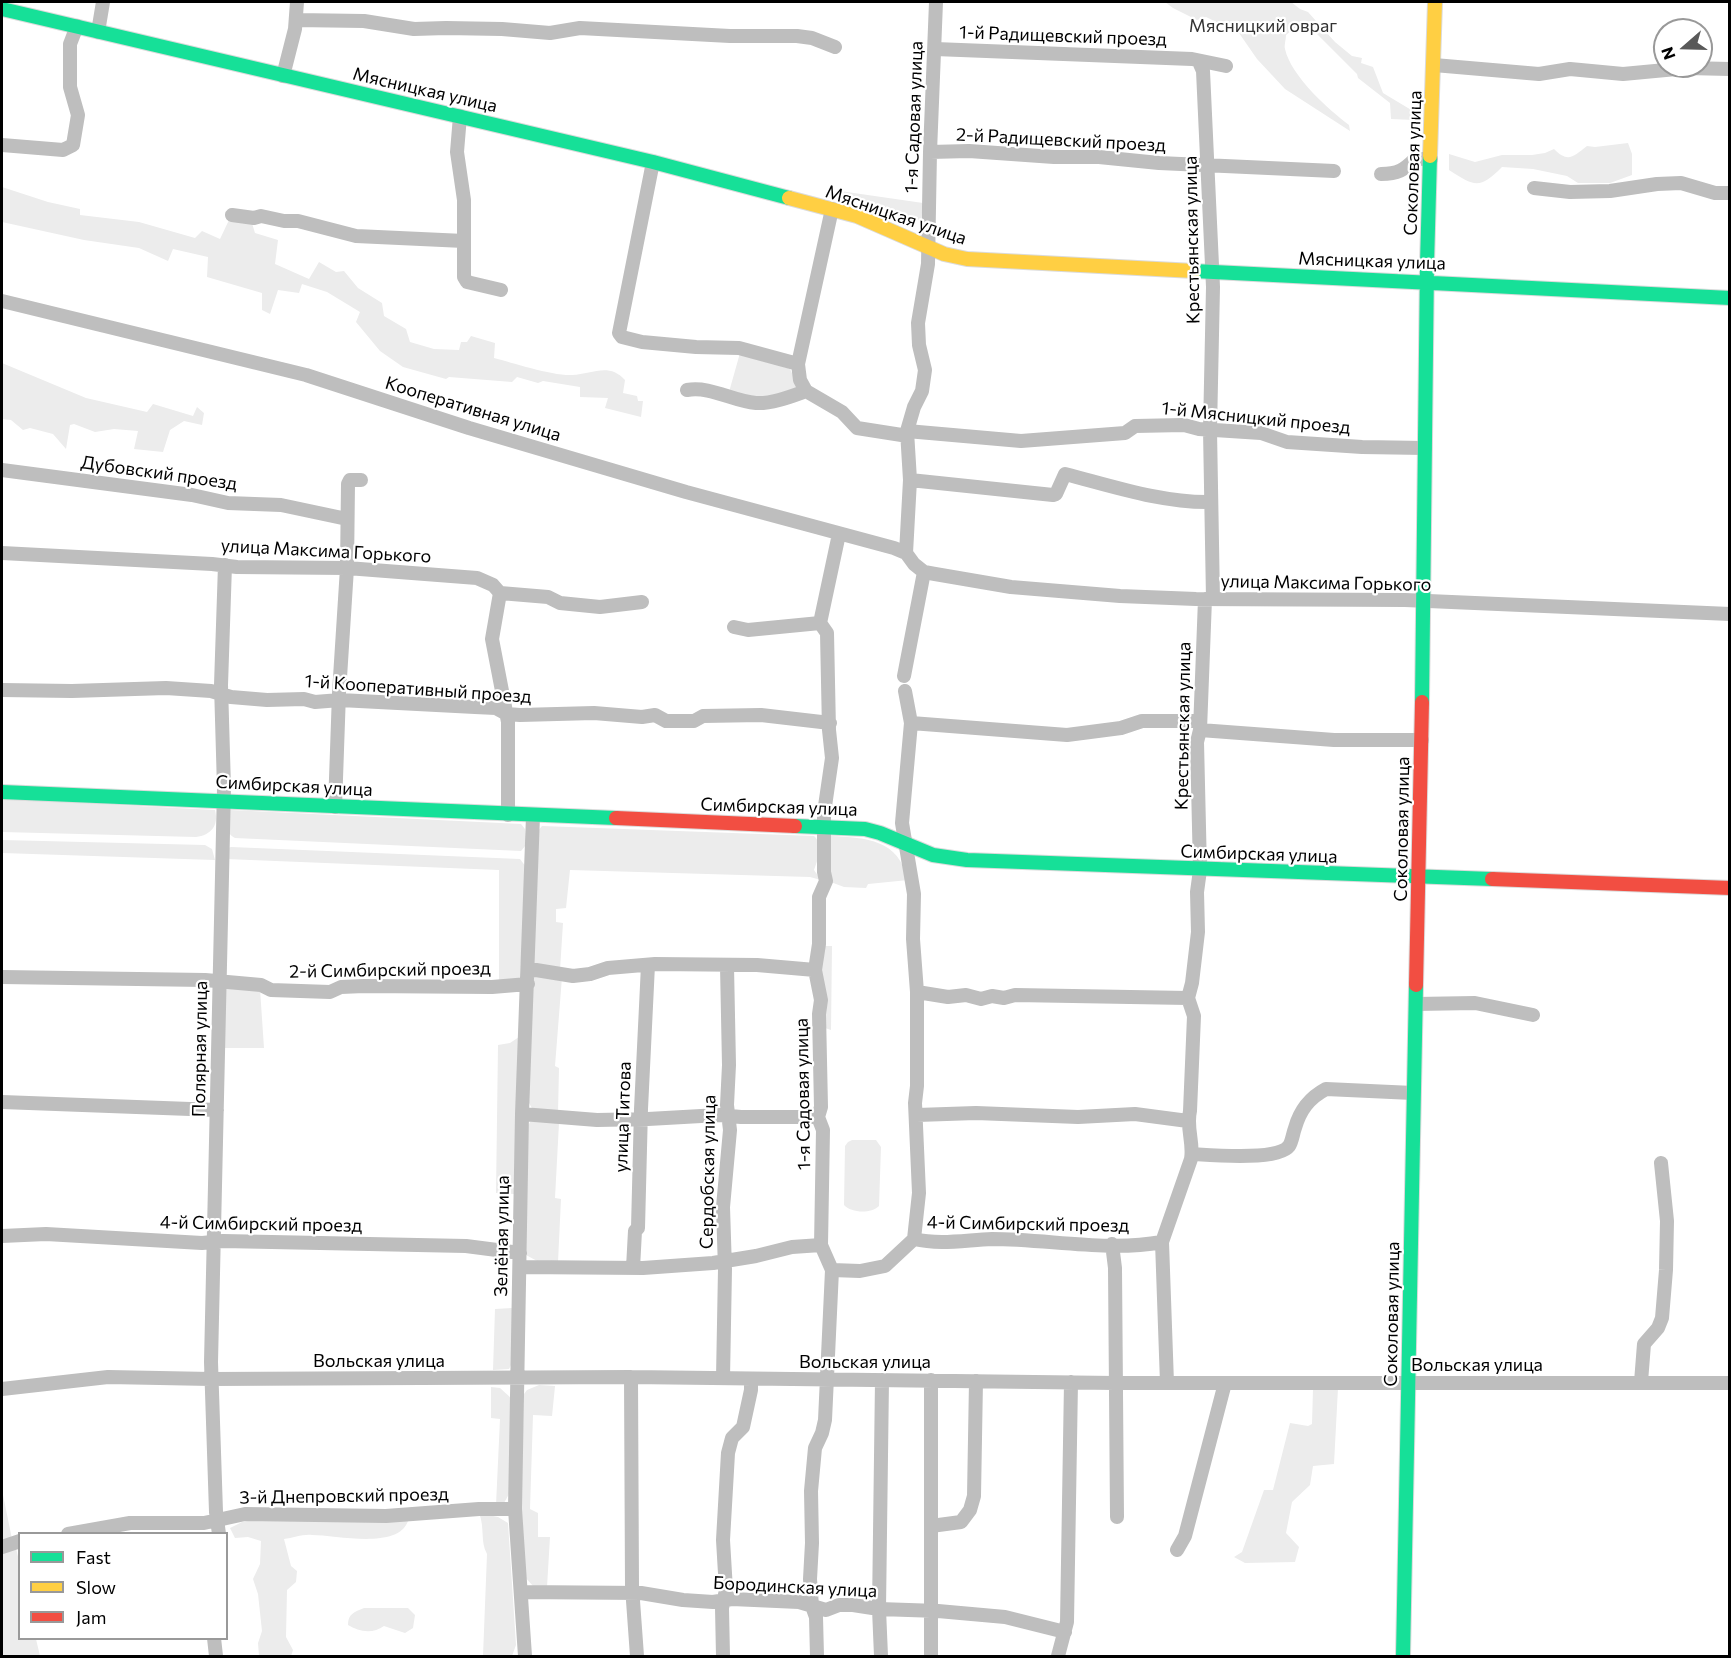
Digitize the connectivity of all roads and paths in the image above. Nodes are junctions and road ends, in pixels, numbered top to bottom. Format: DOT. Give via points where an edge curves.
graph roads {
  1 [pos="103,2"];
  2 [pos="297,2"];
  3 [pos="936,2"];
  4 [pos="1435,2"];
  5 [pos="2,9"];
  6 [pos="296,20"];
  7 [pos="77,26"];
  8 [pos="98,32"];
  9 [pos="835,47"];
  10 [pos="935,49"];
  11 [pos="1199,62"];
  12 [pos="1434,65"];
  13 [pos="1226,66"];
  14 [pos="1730,69"];
  15 [pos="283,76"];
  16 [pos="460,116"];
  17 [pos="2,145"];
  18 [pos="930,152"];
  19 [pos="1431,159"];
  20 [pos="652,162"];
  21 [pos="1207,165"];
  22 [pos="1335,171"];
  23 [pos="1381,174"];
  24 [pos="1534,188"];
  25 [pos="1730,193"];
  26 [pos="832,209"];
  27 [pos="232,214"];
  28 [pos="464,241"];
  29 [pos="927,247"];
  30 [pos="1212,273"];
  31 [pos="1427,282"];
  32 [pos="501,290"];
  33 [pos="1730,298"];
  34 [pos="2,301"];
  35 [pos="798,364"];
  36 [pos="687,390"];
  37 [pos="806,390"];
  38 [pos="1209,430"];
  39 [pos="907,434"];
  40 [pos="1425,448"];
  41 [pos="2,470"];
  42 [pos="361,480"];
  43 [pos="910,480"];
  44 [pos="1211,502"];
  45 [pos="347,519"];
  46 [pos="839,534"];
  47 [pos="2,553"];
  48 [pos="906,553"];
  49 [pos="225,565"];
  50 [pos="347,568"];
  51 [pos="924,572"];
  52 [pos="500,593"];
  53 [pos="1209,599"];
  54 [pos="1424,601"];
  55 [pos="642,602"];
  56 [pos="1730,614"];
  57 [pos="820,623"];
  58 [pos="734,627"];
  59 [pos="904,676"];
  60 [pos="2,690"];
  61 [pos="905,691"];
  62 [pos="221,694"];
  63 [pos="340,700"];
  64 [pos="507,714"];
  65 [pos="830,723"];
  66 [pos="911,723"];
  67 [pos="1200,726"];
  68 [pos="1422,740"];
  69 [pos="2,792"];
  70 [pos="224,801"];
  71 [pos="335,807"];
  72 [pos="508,814"];
  73 [pos="533,816"];
  74 [pos="825,827"];
  75 [pos="906,844"];
  76 [pos="1200,870"];
  77 [pos="1419,877"];
  78 [pos="1730,888"];
  79 [pos="648,965"];
  80 [pos="728,966"];
  81 [pos="815,969"];
  82 [pos="2,977"];
  83 [pos="528,978"];
  84 [pos="219,982"];
  85 [pos="917,992"];
  86 [pos="1188,998"];
  87 [pos="1416,1004"];
  88 [pos="1533,1015"];
  89 [pos="1413,1093"];
  90 [pos="2,1102"];
  91 [pos="217,1110"];
  92 [pos="522,1114"];
  93 [pos="917,1115"];
  94 [pos="727,1116"];
  95 [pos="818,1117"];
  96 [pos="641,1119"];
  97 [pos="1188,1121"];
  98 [pos="1192,1154"];
  99 [pos="1661,1163"];
  100 [pos="2,1236"];
  101 [pos="914,1239"];
  102 [pos="215,1242"];
  103 [pos="1162,1242"];
  104 [pos="1112,1244"];
  105 [pos="821,1245"];
  106 [pos="520,1260"];
  107 [pos="724,1261"];
  108 [pos="633,1268"];
  109 [pos="832,1270"];
  110 [pos="631,1377"];
  111 [pos="518,1378"];
  112 [pos="723,1378"];
  113 [pos="751,1378"];
  114 [pos="211,1379"];
  115 [pos="826,1380"];
  116 [pos="882,1380"];
  117 [pos="931,1380"];
  118 [pos="976,1381"];
  119 [pos="1071,1382"];
  120 [pos="1409,1382"];
  121 [pos="1641,1382"];
  122 [pos="1115,1383"];
  123 [pos="1167,1383"];
  124 [pos="1225,1383"];
  125 [pos="1730,1383"];
  126 [pos="2,1389"];
  127 [pos="515,1509"];
  128 [pos="1117,1517"];
  129 [pos="931,1526"];
  130 [pos="218,1527"];
  131 [pos="75,1532"];
  132 [pos="18,1542"];
  133 [pos="2,1547"];
  134 [pos="1176,1550"];
  135 [pos="521,1592"];
  136 [pos="633,1594"];
  137 [pos="724,1600"];
  138 [pos="812,1606"];
  139 [pos="879,1609"];
  140 [pos="931,1611"];
  141 [pos="1065,1632"];
  142 [pos="214,1640"];
  143 [pos="216,1656"];
  144 [pos="525,1656"];
  145 [pos="637,1656"];
  146 [pos="723,1656"];
  147 [pos="817,1656"];
  148 [pos="880,1656"];
  149 [pos="931,1656"];
  150 [pos="1058,1656"];
  151 [pos="1403,1656"];
  1 -- 8 [label="street"];
  2 -- 6 [label="street"];
  3 -- 10 [label="street, 1-я Садовая улица"];
  4 -- 12 [label="main road, Соколовая улица"];
  5 -- 7 [label="main road, Мясницкая улица"];
  6 -- 9 [label="street" via="364,21 414,30 550,33 580,28 797,36"];
  6 -- 15 [label="street"];
  7 -- 8 [label="main road, Мясницкая улица"];
  7 -- 17 [label="street" via="70,44 70,87 78,115 73,145 63,150"];
  8 -- 15 [label="main road, Мясницкая улица"];
  10 -- 11 [label="street, 1-й Радищевский проезд"];
  10 -- 18 [label="street, 1-я Садовая улица"];
  11 -- 13 [label="street, 1-й Радищевский проезд"];
  11 -- 21 [label="street, Крестьянская улица" via="1203,71"];
  12 -- 14 [label="street" via="1539,74 1570,69 1623,75 1687,68"];
  12 -- 19 [label="main road, Соколовая улица"];
  15 -- 16 [label="main road, Мясницкая улица"];
  16 -- 20 [label="main road, Мясницкая улица"];
  16 -- 28 [label="street" via="458,152"];
  18 -- 21 [label="street, 2-й Радищевский проезд"];
  18 -- 29 [label="street, 1-я Садовая улица"];
  19 -- 23 [label="street" via="1415,159 1396,174"];
  19 -- 31 [label="main road, Соколовая улица"];
  20 -- 26 [label="main road, Мясницкая улица"];
  20 -- 35 [label="street" via="619,333 622,338 739,348"];
  21 -- 22 [label="street, 2-й Радищевский проезд"];
  21 -- 30 [label="street, Крестьянская улица"];
  24 -- 25 [label="street" via="1610,191 1681,183"];
  26 -- 29 [label="main road, Мясницкая улица"];
  26 -- 35 [label="street"];
  27 -- 28 [label="street" via="298,220 356,236"];
  28 -- 32 [label="street" via="467,282"];
  29 -- 30 [label="main road, Мясницкая улица" via="967,259"];
  29 -- 39 [label="street, 1-я Садовая улица" via="927,274 918,323 926,370"];
  30 -- 31 [label="main road, Мясницкая улица"];
  30 -- 38 [label="street, Крестьянская улица"];
  31 -- 33 [label="main road, Мясницкая улица"];
  31 -- 40 [label="main road, Соколовая улица"];
  34 -- 46 [label="street, Кооперативная улица" via="306,375 480,431"];
  35 -- 37 [label="street"];
  36 -- 37 [label="street" via="705,389 755,403"];
  37 -- 39 [label="street, 1-й Мясницкий проезд" via="842,412 857,428"];
  38 -- 39 [label="street, 1-й Мясницкий проезд" via="1184,425 1135,426 1125,433 1021,441"];
  38 -- 40 [label="street, 1-й Мясницкий проезд" via="1261,433 1287,442"];
  38 -- 44 [label="street, Крестьянская улица"];
  39 -- 43 [label="street, 1-я Садовая улица"];
  40 -- 54 [label="main road, Соколовая улица"];
  41 -- 45 [label="street, Дубовский проезд" via="228,503 280,505"];
  42 -- 45 [label="street" via="350,480 348,484"];
  43 -- 44 [label="street" via="1053,495 1065,474 1152,495"];
  43 -- 48 [label="street, 1-я Садовая улица"];
  44 -- 53 [label="street, Крестьянская улица"];
  45 -- 50 [label="street"];
  46 -- 48 [label="street, Кооперативная улица"];
  46 -- 57 [label="street, 1-я Садовая улица"];
  47 -- 49 [label="street, улица Максима Горького"];
  48 -- 51 [label="street, Кооперативная улица"];
  49 -- 50 [label="street, улица Максима Горького"];
  49 -- 62 [label="street, Полярная улица"];
  50 -- 52 [label="street, улица Максима Горького" via="477,578"];
  50 -- 63 [label="street"];
  51 -- 53 [label="street, улица Максима Горького" via="1011,587"];
  51 -- 59 [label="street"];
  52 -- 55 [label="street, улица Максима Горького" via="600,607"];
  52 -- 64 [label="street" via="492,639"];
  53 -- 54 [label="street, улица Максима Горького"];
  53 -- 67 [label="street, Крестьянская улица"];
  54 -- 56 [label="street, улица Максима Горького"];
  54 -- 68 [label="main road, Соколовая улица"];
  57 -- 58 [label="street" via="748,630"];
  57 -- 65 [label="street, 1-я Садовая улица" via="827,633"];
  60 -- 62 [label="street, 1-й Кооперативный проезд" via="166,688"];
  61 -- 66 [label="street"];
  62 -- 63 [label="street, 1-й Кооперативный проезд" via="267,700"];
  62 -- 70 [label="street, Полярная улица"];
  63 -- 64 [label="street, 1-й Кооперативный проезд" via="496,708"];
  63 -- 71 [label="street"];
  64 -- 65 [label="street, 1-й Кооперативный проезд" via="655,715 666,721 761,715"];
  64 -- 72 [label="street"];
  65 -- 74 [label="street, 1-я Садовая улица" via="832,758"];
  66 -- 67 [label="street" via="1067,735 1121,728 1142,721"];
  66 -- 75 [label="street" via="902,823"];
  67 -- 68 [label="street" via="1334,740"];
  67 -- 76 [label="street, Крестьянская улица"];
  68 -- 77 [label="main road, Соколовая улица"];
  69 -- 70 [label="main road, Симбирская улица"];
  70 -- 71 [label="main road, Симбирская улица"];
  70 -- 84 [label="street, Полярная улица"];
  71 -- 72 [label="main road, Симбирская улица"];
  72 -- 73 [label="main road, Симбирская улица"];
  73 -- 74 [label="main road, Симбирская улица"];
  73 -- 83 [label="street, Зелёная улица"];
  74 -- 75 [label="main road, Симбирская улица" via="880,832"];
  74 -- 81 [label="street, 1-я Садовая улица" via="826,881 819,897"];
  75 -- 76 [label="main road, Симбирская улица" via="933,855 967,860"];
  75 -- 85 [label="street" via="914,894"];
  76 -- 77 [label="main road, Симбирская улица"];
  76 -- 86 [label="street, Крестьянская улица" via="1198,932"];
  77 -- 78 [label="main road, Симбирская улица"];
  77 -- 87 [label="main road, Соколовая улица"];
  79 -- 80 [label="street, 2-й Симбирский проезд"];
  79 -- 83 [label="street, 2-й Симбирский проезд"];
  79 -- 96 [label="street, улица Титова"];
  80 -- 81 [label="street, 2-й Симбирский проезд"];
  80 -- 94 [label="street, Сердобская улица"];
  81 -- 95 [label="street, 1-я Садовая улица" via="821,1000"];
  82 -- 84 [label="street, 2-й Симбирский проезд"];
  83 -- 84 [label="street, 2-й Симбирский проезд" via="492,987 364,986 341,987 330,992 271,990 261,985"];
  83 -- 92 [label="street, Зелёная улица"];
  84 -- 91 [label="street, Полярная улица"];
  85 -- 86 [label="street" via="981,999 1015,995"];
  85 -- 93 [label="street"];
  86 -- 97 [label="street, Крестьянская улица" via="1194,1016"];
  87 -- 88 [label="street" via="1475,1003"];
  87 -- 89 [label="main road, Соколовая улица"];
  89 -- 98 [label="street" via="1326,1089 1301,1109 1289,1147 1281,1152"];
  89 -- 120 [label="main road, Соколовая улица"];
  90 -- 91 [label="street"];
  91 -- 102 [label="street, Полярная улица"];
  92 -- 96 [label="street" via="568,1119"];
  92 -- 106 [label="street, Зелёная улица"];
  93 -- 97 [label="street" via="1135,1114"];
  93 -- 101 [label="street" via="919,1193"];
  94 -- 95 [label="street"];
  94 -- 96 [label="street"];
  94 -- 107 [label="street, Сердобская улица" via="730,1130 723,1207"];
  95 -- 105 [label="street, 1-я Садовая улица" via="823,1130"];
  96 -- 108 [label="street, улица Титова"];
  97 -- 98 [label="street, Крестьянская улица"];
  98 -- 103 [label="street, Крестьянская улица"];
  99 -- 121 [label="street" via="1667,1221 1662,1318 1644,1344"];
  100 -- 102 [label="street, 4-й Симбирский проезд" via="46,1234"];
  101 -- 104 [label="street, 4-й Симбирский проезд"];
  101 -- 109 [label="street, 4-й Симбирский проезд" via="885,1266 860,1271"];
  102 -- 106 [label="street, 4-й Симбирский проезд" via="466,1246"];
  102 -- 114 [label="street, Полярная улица"];
  103 -- 104 [label="street, 4-й Симбирский проезд"];
  103 -- 123 [label="street"];
  104 -- 122 [label="street"];
  105 -- 107 [label="street, 4-й Симбирский проезд" via="792,1246"];
  105 -- 109 [label="street, 1-я Садовая улица"];
  106 -- 108 [label="street, 4-й Симбирский проезд"];
  106 -- 111 [label="street, Зелёная улица"];
  107 -- 108 [label="street, 4-й Симбирский проезд"];
  107 -- 112 [label="street, Сердобская улица"];
  109 -- 115 [label="street, 1-я Садовая улица"];
  110 -- 111 [label="street, Вольская улица"];
  110 -- 112 [label="street, Вольская улица"];
  110 -- 136 [label="street"];
  111 -- 114 [label="street, Вольская улица"];
  111 -- 127 [label="street, Зелёная улица"];
  112 -- 113 [label="street, Вольская улица"];
  113 -- 115 [label="street, Вольская улица"];
  113 -- 137 [label="street" via="743,1427 732,1438 728,1453"];
  114 -- 126 [label="street, Вольская улица" via="108,1377"];
  114 -- 130 [label="street, Полярная улица"];
  115 -- 116 [label="street, Вольская улица"];
  115 -- 138 [label="street, 1-я Садовая улица" via="825,1420 816,1448 811,1491"];
  116 -- 117 [label="street, Вольская улица"];
  116 -- 139 [label="street"];
  117 -- 118 [label="street, Вольская улица"];
  117 -- 129 [label="street"];
  118 -- 119 [label="street, Вольская улица"];
  118 -- 129 [label="street" via="974,1496 970,1510 961,1522"];
  119 -- 122 [label="street, Вольская улица"];
  119 -- 141 [label="street"];
  120 -- 121 [label="street, Вольская улица"];
  120 -- 124 [label="street, Вольская улица"];
  120 -- 151 [label="main road, Соколовая улица"];
  121 -- 125 [label="street, Вольская улица"];
  122 -- 123 [label="street, Вольская улица"];
  122 -- 128 [label="street"];
  123 -- 124 [label="street, Вольская улица"];
  124 -- 134 [label="street" via="1185,1536"];
  127 -- 130 [label="street, 3-й Днепровский проезд" via="386,1516 245,1514"];
  127 -- 135 [label="street, Зелёная улица"];
  129 -- 140 [label="street"];
  130 -- 131 [label="street, 3-й Днепровский проезд" via="204,1523 130,1524"];
  132 -- 133 [label="street"];
  135 -- 136 [label="street, Бородинская улица"];
  135 -- 144 [label="street, Зелёная улица"];
  136 -- 137 [label="street, Бородинская улица"];
  136 -- 145 [label="street"];
  137 -- 138 [label="street, Бородинская улица" via="799,1602"];
  137 -- 146 [label="street"];
  138 -- 139 [label="street, Бородинская улица" via="826,1610 838,1605"];
  138 -- 147 [label="street, 1-я Садовая улица"];
  139 -- 140 [label="street, Бородинская улица"];
  139 -- 148 [label="street"];
  140 -- 141 [label="street, Бородинская улица" via="1005,1617"];
  140 -- 149 [label="street"];
  141 -- 150 [label="street"];
  142 -- 143 [label="street"];
}
